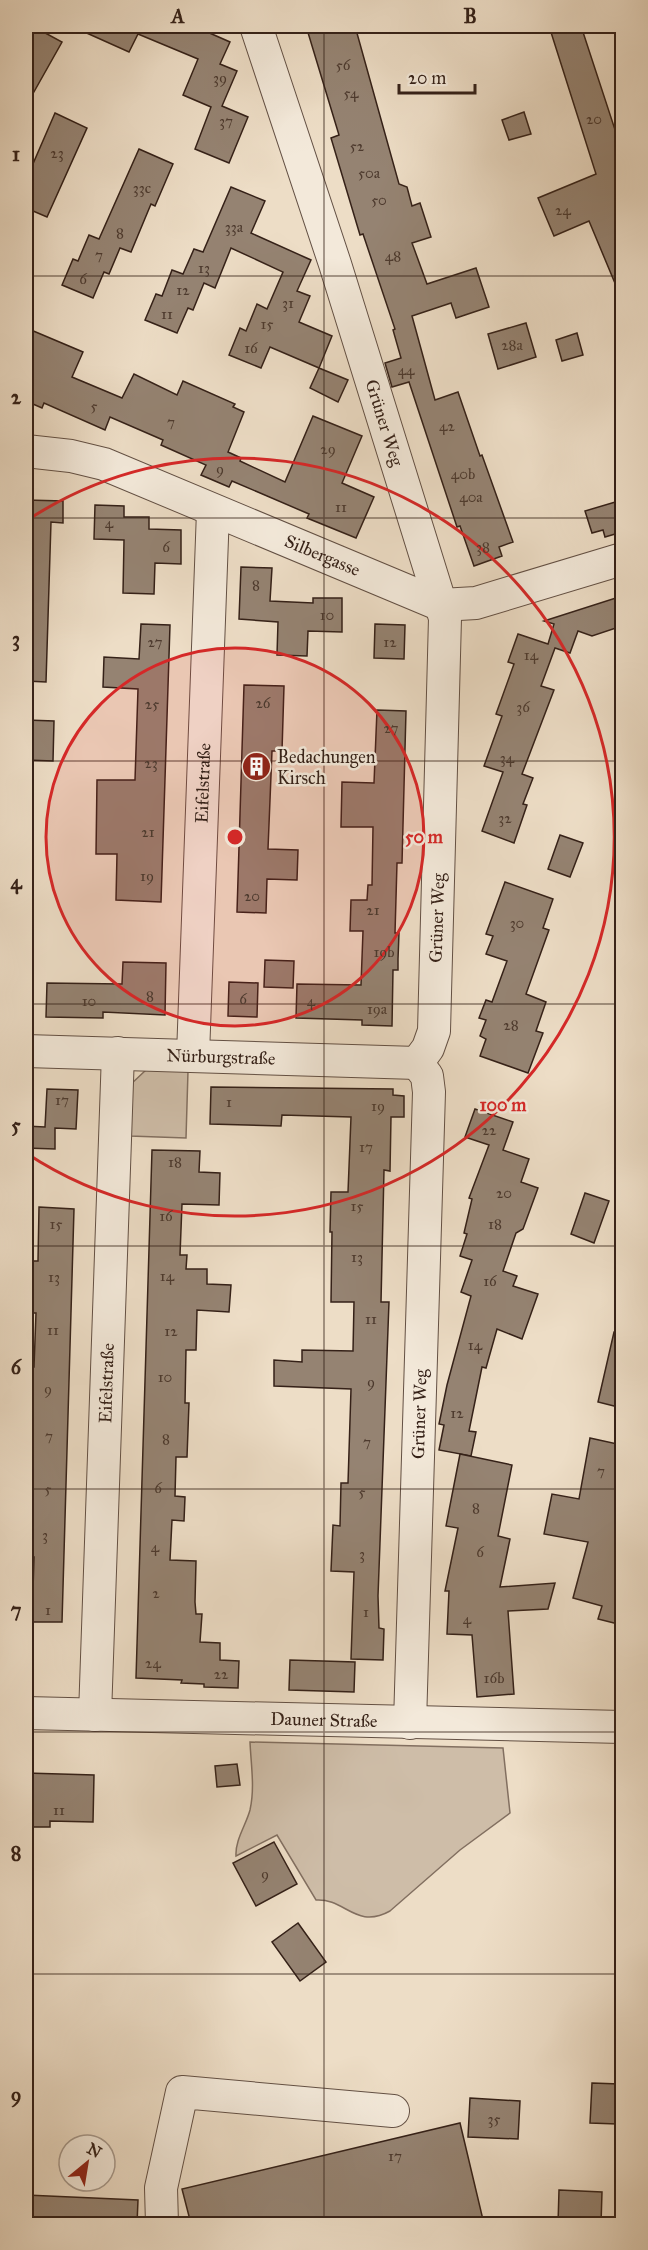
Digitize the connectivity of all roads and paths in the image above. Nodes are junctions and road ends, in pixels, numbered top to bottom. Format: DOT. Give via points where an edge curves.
graph roads {
  1 [pos="256,26"];
  2 [pos="26,451"];
  3 [pos="213,511"];
  4 [pos="622,559"];
  5 [pos="441,605"];
  6 [pos="26,1051"];
  7 [pos="118,1053"];
  8 [pos="193,1055"];
  9 [pos="417,1062"];
  10 [pos="26,1713"];
  11 [pos="95,1715"];
  12 [pos="410,1723"];
  13 [pos="622,1727"];
  14 [pos="393,2111"];
  15 [pos="162,2224"];
  1 -- 5 [label="street, Grüner Weg"];
  2 -- 3 [label="street, Silbergasse" via="104,464"];
  3 -- 5 [label="street, Silbergasse"];
  3 -- 8 [label="street, Eifelstraße"];
  4 -- 5 [label="street, Silbergasse" via="476,603"];
  5 -- 9 [label="street, Grüner Weg" via="445,618 434,1031"];
  6 -- 7 [label="street, Nürburgstraße"];
  7 -- 8 [label="street, Nürburgstraße"];
  7 -- 11 [label="street, Eifelstraße"];
  8 -- 9 [label="street, Nürburgstraße"];
  9 -- 12 [label="street, Grüner Weg" via="427,1076 429,1092"];
  10 -- 11 [label="street, Dauner Straße"];
  11 -- 12 [label="street, Dauner Straße"];
  12 -- 13 [label="street, Dauner Straße"];
  14 -- 15 [label="street" via="182,2092 161,2187"];
}
